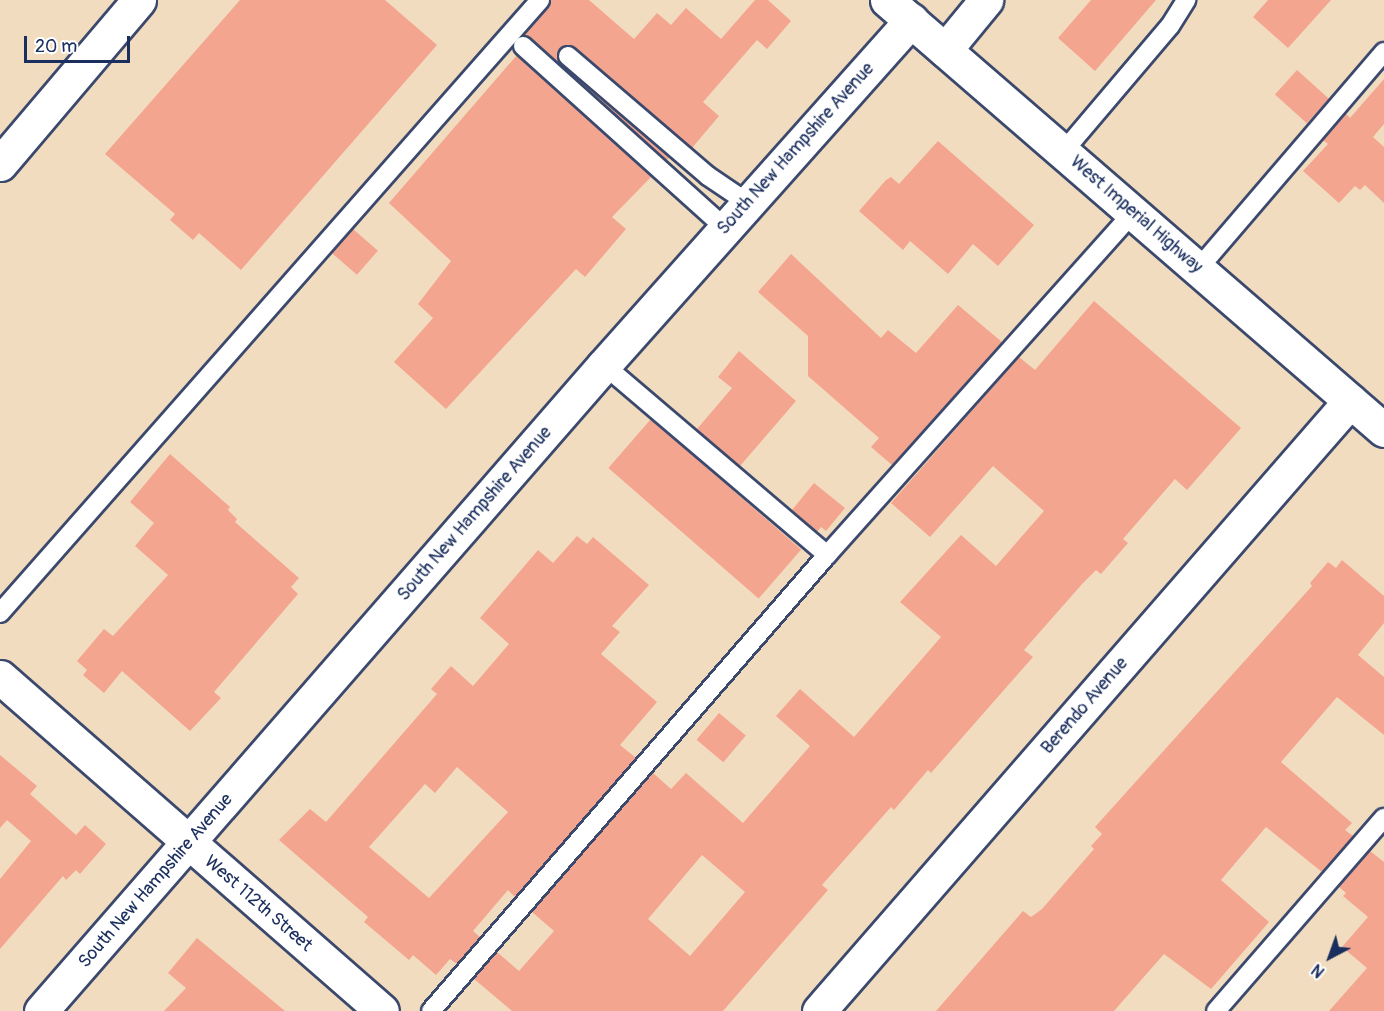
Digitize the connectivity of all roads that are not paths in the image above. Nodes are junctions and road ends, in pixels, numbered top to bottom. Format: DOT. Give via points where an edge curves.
graph roads {
  1 [pos="139,0"];
  2 [pos="540,0"];
  3 [pos="986,0"];
  4 [pos="1186,0"];
  5 [pos="899,10"];
  6 [pos="523,46"];
  7 [pos="945,50"];
  8 [pos="1384,52"];
  9 [pos="568,56"];
  10 [pos="1063,152"];
  11 [pos="0,164"];
  12 [pos="748,203"];
  13 [pos="1133,213"];
  14 [pos="726,228"];
  15 [pos="1198,269"];
  16 [pos="604,365"];
  17 [pos="1350,401"];
  18 [pos="1384,430"];
  19 [pos="827,555"];
  20 [pos="0,613"];
  21 [pos="0,677"];
  22 [pos="1384,818"];
  23 [pos="190,844"];
  24 [pos="41,1011"];
  25 [pos="382,1011"];
  26 [pos="431,1011"];
  27 [pos="819,1011"];
  28 [pos="1216,1011"];
  1 -- 11 [label="street"];
  2 -- 20 [label="lane"];
  3 -- 7 [label="street"];
  4 -- 10 [label="lane" via="1170,26"];
  5 -- 7 [label="street, West Imperial Highway"];
  5 -- 12 [label="street, South New Hampshire Avenue"];
  6 -- 14 [label="lane"];
  7 -- 10 [label="street, West Imperial Highway"];
  8 -- 15 [label="lane"];
  9 -- 12 [label="lane" via="708,176"];
  10 -- 13 [label="street, West Imperial Highway"];
  12 -- 14 [label="street, South New Hampshire Avenue"];
  13 -- 15 [label="street, West Imperial Highway"];
  13 -- 19 [label="lane"];
  14 -- 16 [label="street, South New Hampshire Avenue"];
  15 -- 17 [label="street, West Imperial Highway"];
  16 -- 19 [label="lane"];
  16 -- 23 [label="street, South New Hampshire Avenue"];
  17 -- 18 [label="street, West Imperial Highway"];
  17 -- 27 [label="street, Berendo Avenue"];
  19 -- 26 [label="lane"];
  21 -- 23 [label="street, West 112th Street"];
  22 -- 28 [label="lane"];
  23 -- 24 [label="street, South New Hampshire Avenue"];
  23 -- 25 [label="street, West 112th Street"];
}
